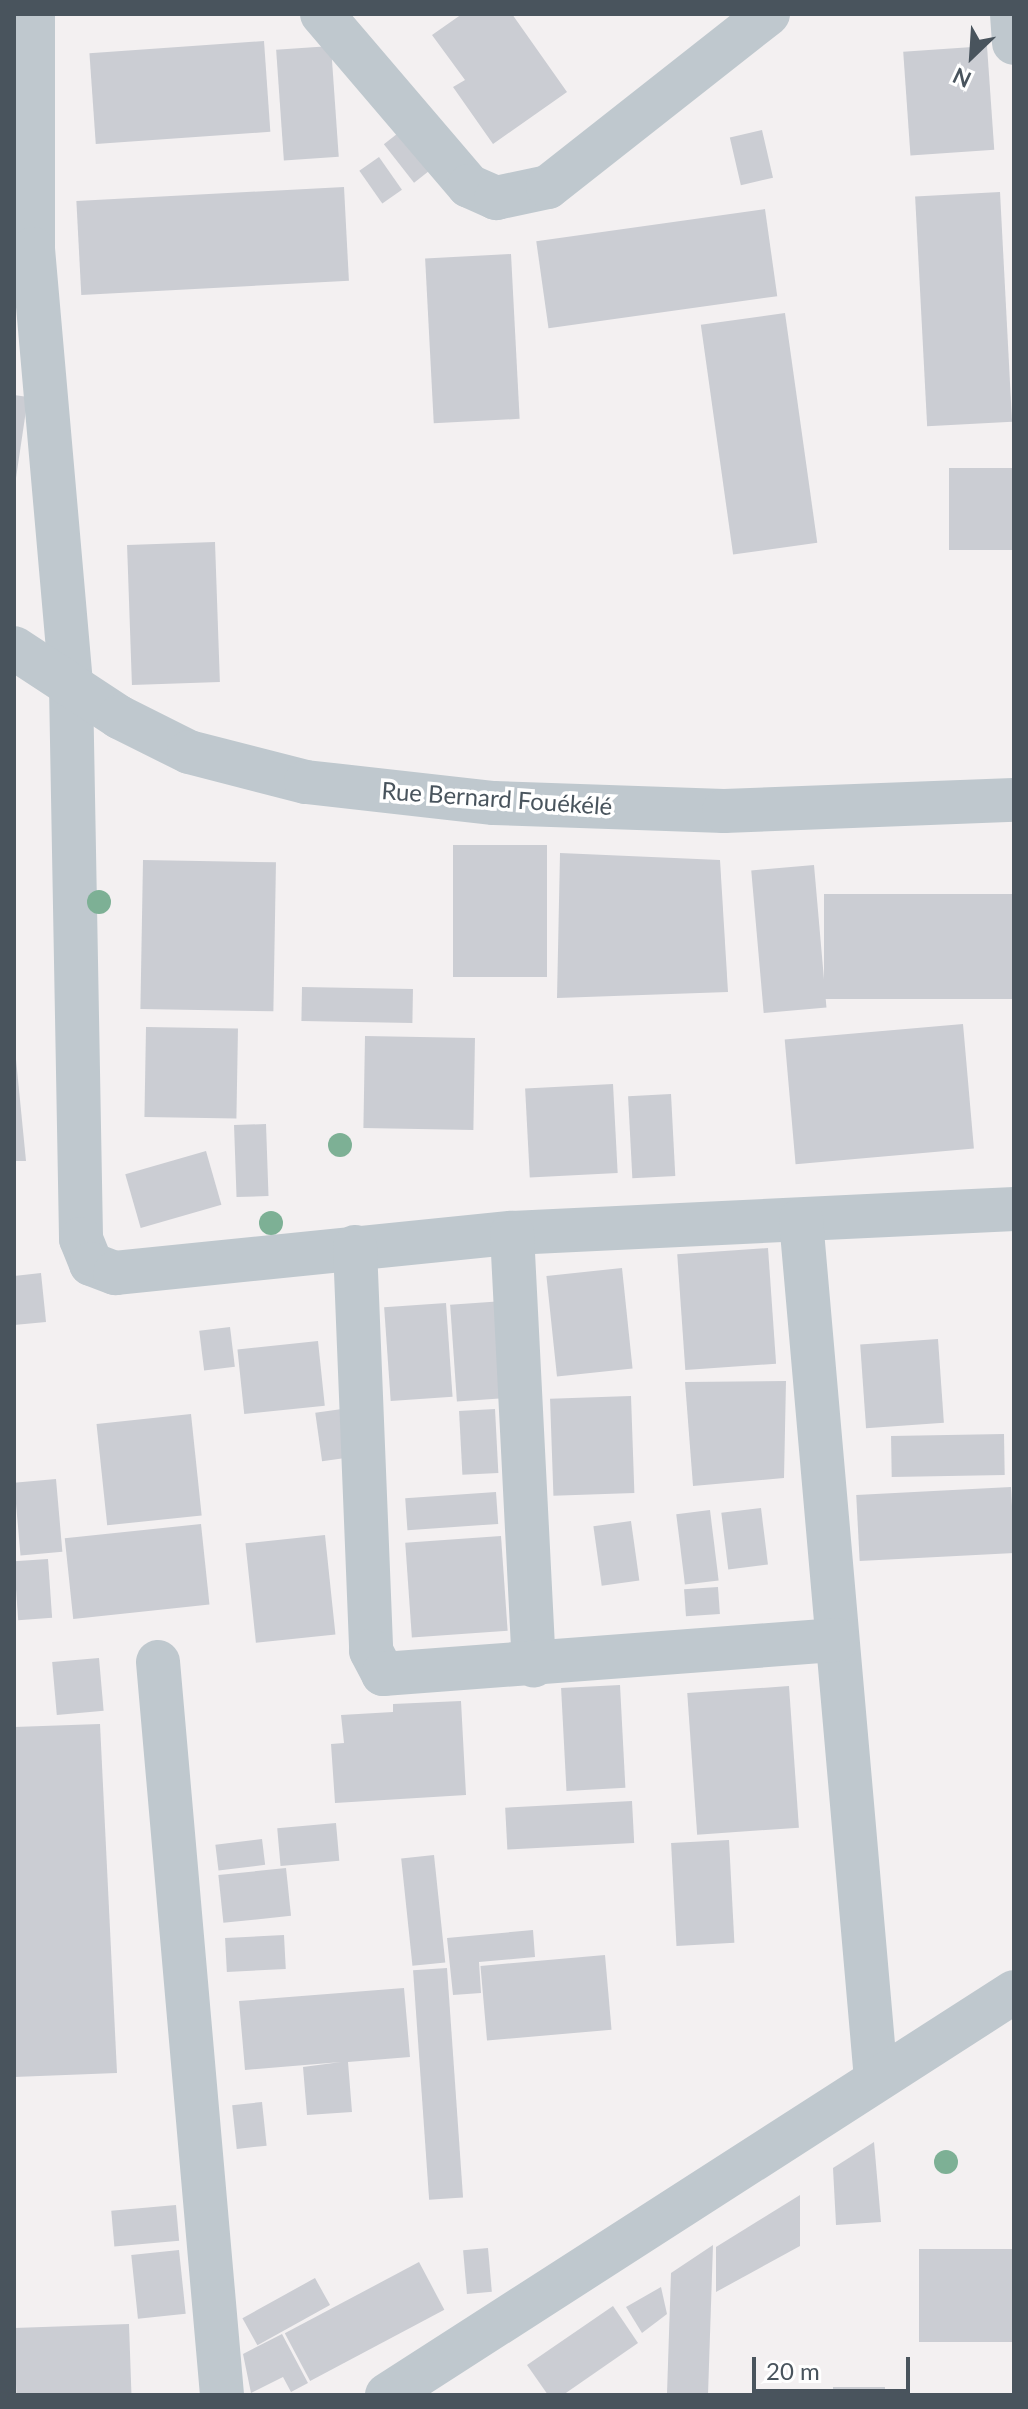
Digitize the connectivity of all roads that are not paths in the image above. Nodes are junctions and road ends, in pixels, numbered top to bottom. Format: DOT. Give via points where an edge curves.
graph roads {
  1 [pos="33,14"];
  2 [pos="322,14"];
  3 [pos="768,14"];
  4 [pos="1012,14"];
  5 [pos="1014,43"];
  6 [pos="14,648"];
  7 [pos="71,686"];
  8 [pos="1014,800"];
  9 [pos="1014,1209"];
  10 [pos="801,1220"];
  11 [pos="512,1233"];
  12 [pos="355,1247"];
  13 [pos="837,1640"];
  14 [pos="158,1662"];
  15 [pos="534,1665"];
  16 [pos="1014,1992"];
  17 [pos="876,2079"];
  18 [pos="222,2395"];
  19 [pos="387,2395"];
  1 -- 7 [label="street" via="33,249"];
  2 -- 3 [label="street" via="469,186 496,198 548,187"];
  4 -- 5 [label="street"];
  6 -- 7 [label="street, Rue Bernard Fouékélé"];
  7 -- 8 [label="street, Rue Bernard Fouékélé" via="189,752 306,782 494,803 724,811"];
  7 -- 12 [label="street" via="81,1239 91,1264 115,1273"];
  9 -- 10 [label="street"];
  10 -- 11 [label="street"];
  10 -- 13 [label="street"];
  11 -- 12 [label="street"];
  11 -- 15 [label="street"];
  12 -- 15 [label="street" via="371,1651 383,1674"];
  13 -- 15 [label="street"];
  13 -- 17 [label="street"];
  14 -- 18 [label="street"];
  16 -- 17 [label="street"];
  17 -- 19 [label="street"];
}
